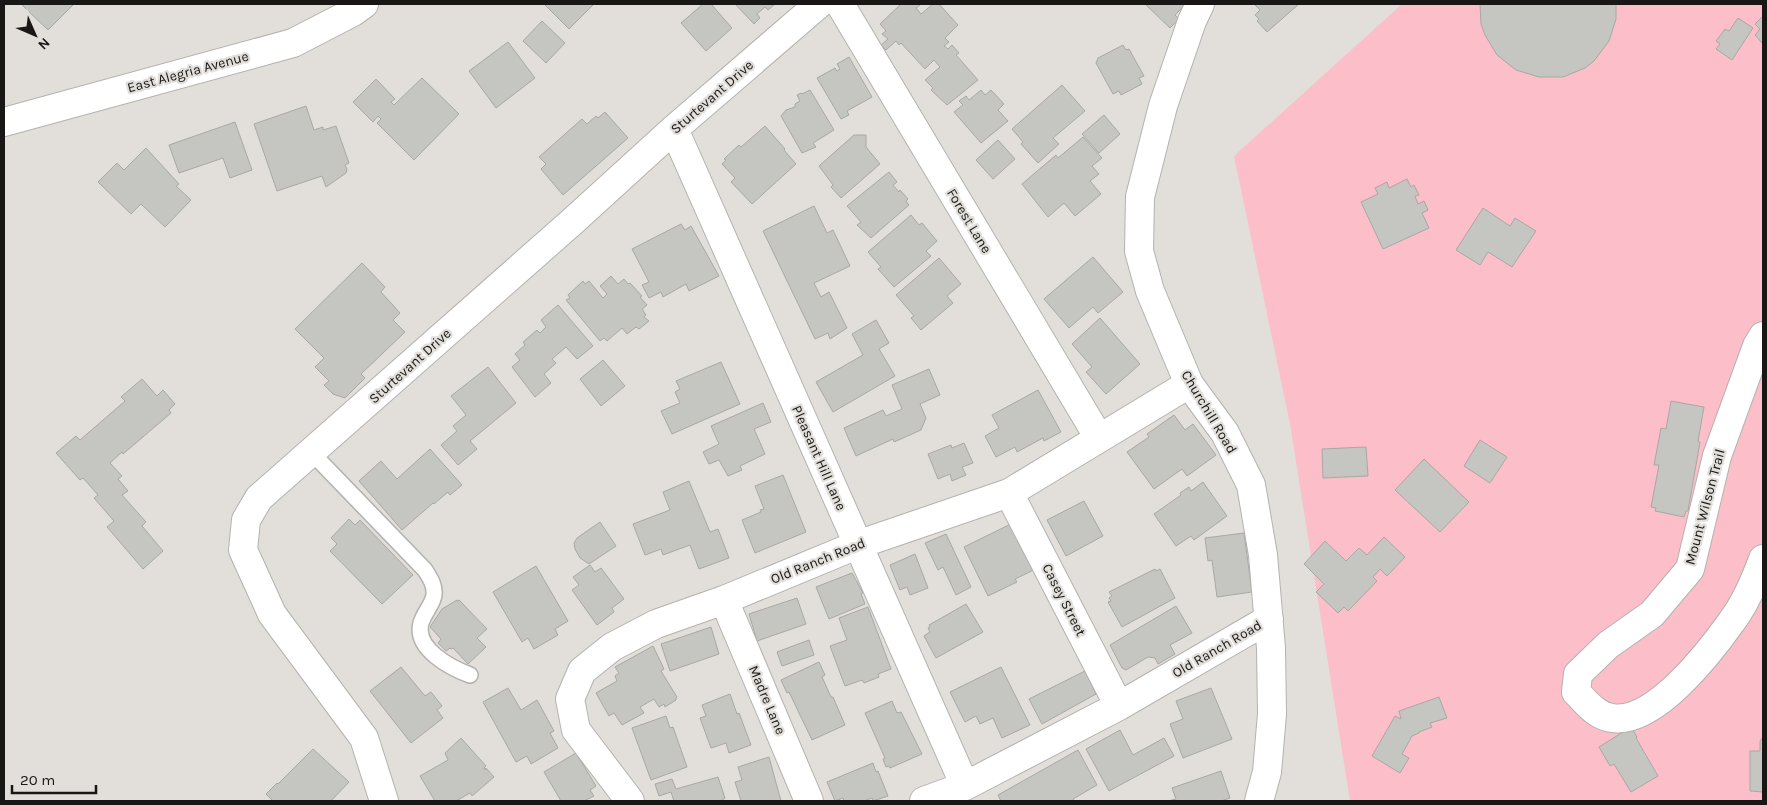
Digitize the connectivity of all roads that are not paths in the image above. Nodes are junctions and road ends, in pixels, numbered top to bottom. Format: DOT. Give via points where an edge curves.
graph roads {
  1 [pos="364,4"];
  2 [pos="819,4"];
  3 [pos="840,4"];
  4 [pos="1200,4"];
  5 [pos="4,122"];
  6 [pos="674,129"];
  7 [pos="1763,336"];
  8 [pos="1190,384"];
  9 [pos="1098,438"];
  10 [pos="312,453"];
  11 [pos="1009,493"];
  12 [pos="857,545"];
  13 [pos="1763,559"];
  14 [pos="724,600"];
  15 [pos="1269,619"];
  16 [pos="470,675"];
  17 [pos="1118,706"];
  18 [pos="965,786"];
  19 [pos="384,801"];
  20 [pos="630,801"];
  21 [pos="809,801"];
  22 [pos="924,801"];
  23 [pos="1259,801"];
  1 -- 5 [label="street, East Alegria Avenue" via="293,43"];
  2 -- 6 [label="street, Sturtevant Drive"];
  3 -- 9 [label="street, Forest Lane"];
  4 -- 8 [label="street, Churchill Road" via="1163,106 1140,197 1139,252 1150,292"];
  6 -- 10 [label="street, Sturtevant Drive"];
  6 -- 12 [label="street, Pleasant Hill Lane"];
  7 -- 13 [label="street, Mount Wilson Trail" via="1717,456 1690,569 1652,614 1608,645 1578,674 1576,692 1594,711 1612,718 1633,717 1663,699 1700,662 1734,620"];
  8 -- 9 [label="street, Old Ranch Road"];
  8 -- 15 [label="street, Churchill Road" via="1225,433 1251,485 1263,555"];
  9 -- 11 [label="street, Old Ranch Road"];
  10 -- 16 [label="lane" via="425,570 434,584 434,597 420,626 422,638 430,652 454,669"];
  10 -- 19 [label="street, Sturtevant Drive" via="258,498 246,520 243,550 272,614 364,738"];
  11 -- 12 [label="street, Old Ranch Road"];
  11 -- 17 [label="street, Casey Street"];
  12 -- 14 [label="street, Old Ranch Road"];
  12 -- 18 [label="street, Pleasant Hill Lane"];
  14 -- 20 [label="street, Old Ranch Road" via="656,624 612,647 582,672 570,699 576,730"];
  14 -- 21 [label="street, Madre Lane"];
  15 -- 17 [label="street, Old Ranch Road"];
  15 -- 23 [label="street, Churchill Road" via="1272,714 1267,772"];
  17 -- 18 [label="street, Old Ranch Road"];
  18 -- 22 [label="street, Old Ranch Road"];
}
